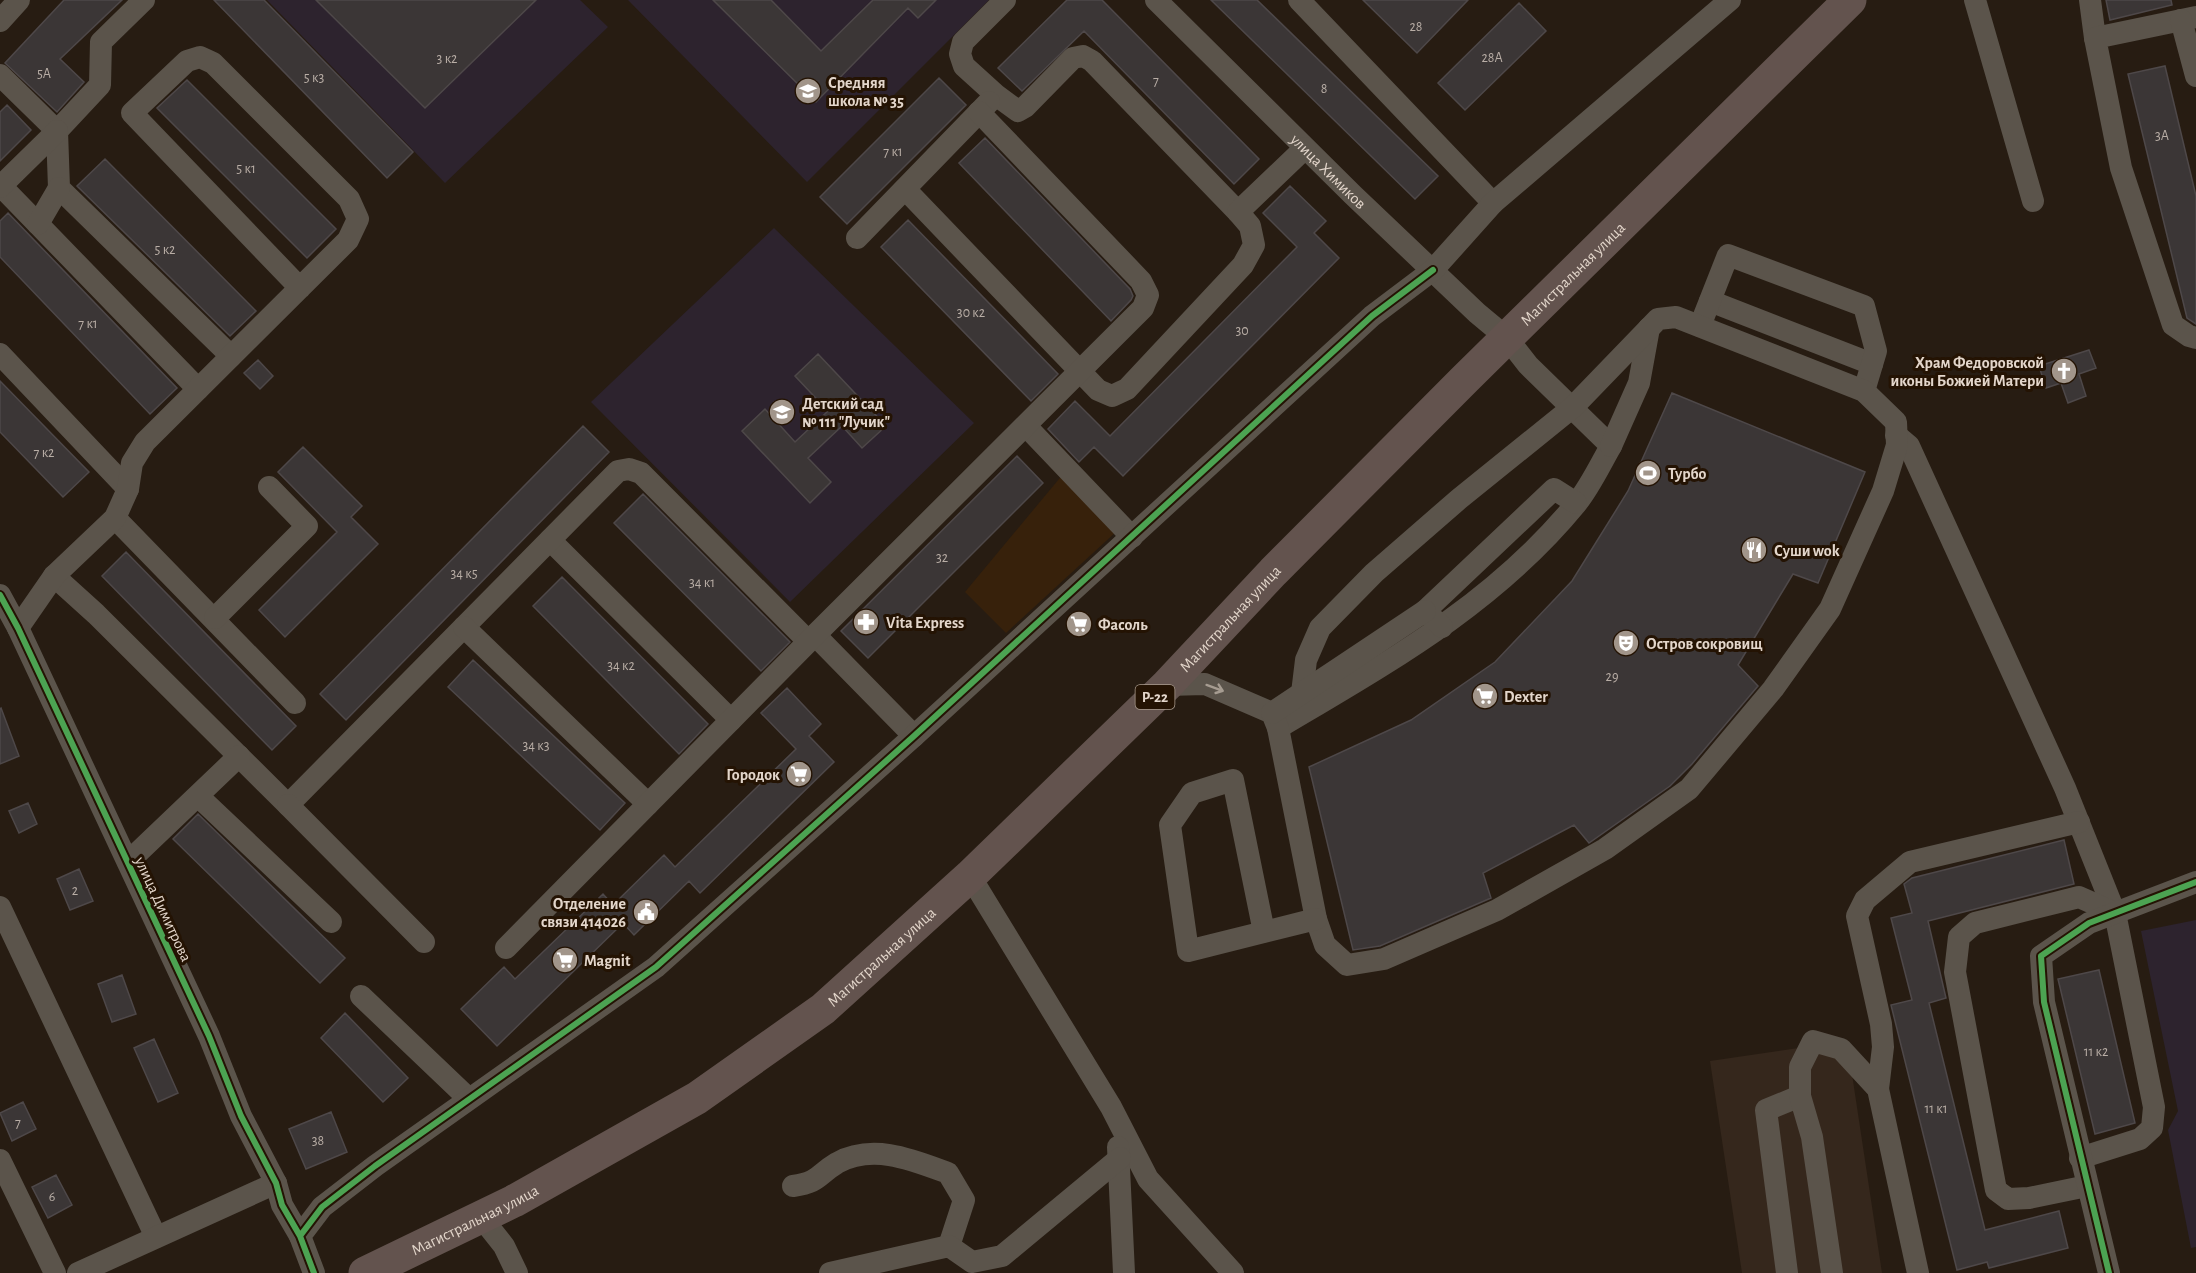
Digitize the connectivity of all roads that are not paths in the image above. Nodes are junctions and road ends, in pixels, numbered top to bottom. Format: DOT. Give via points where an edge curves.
graph roads {
  1 [pos="18,0"];
  2 [pos="144,0"];
  3 [pos="1005,0"];
  4 [pos="1156,0"];
  5 [pos="1299,0"];
  6 [pos="1730,0"];
  7 [pos="1850,0"];
  8 [pos="1975,0"];
  9 [pos="2090,0"];
  10 [pos="2188,19"];
  11 [pos="0,21"];
  12 [pos="2095,38"];
  13 [pos="0,75"];
  14 [pos="2196,76"];
  15 [pos="996,95"];
  16 [pos="979,112"];
  17 [pos="57,131"];
  18 [pos="1305,148"];
  19 [pos="0,187"];
  20 [pos="58,188"];
  21 [pos="905,189"];
  22 [pos="2033,201"];
  23 [pos="1493,203"];
  24 [pos="1238,212"];
  25 [pos="38,225"];
  26 [pos="857,238"];
  27 [pos="1433,270"];
  28 [pos="300,288"];
  29 [pos="1710,300"];
  30 [pos="1700,326"];
  31 [pos="1650,328"];
  32 [pos="1507,338"];
  33 [pos="2196,338"];
  34 [pos="0,354"];
  35 [pos="231,357"];
  36 [pos="1872,364"];
  37 [pos="1082,371"];
  38 [pos="198,389"];
  39 [pos="1864,391"];
  40 [pos="1572,407"];
  41 [pos="1026,426"];
  42 [pos="1896,435"];
  43 [pos="1611,446"];
  44 [pos="269,487"];
  45 [pos="128,489"];
  46 [pos="1576,503"];
  47 [pos="115,518"];
  48 [pos="1132,537"];
  49 [pos="550,540"];
  50 [pos="54,576"];
  51 [pos="0,595"];
  52 [pos="1425,611"];
  53 [pos="215,618"];
  54 [pos="464,627"];
  55 [pos="1442,627"];
  56 [pos="18,628"];
  57 [pos="812,638"];
  58 [pos="1167,685"];
  59 [pos="1302,693"];
  60 [pos="295,703"];
  61 [pos="1270,716"];
  62 [pos="731,720"];
  63 [pos="914,736"];
  64 [pos="239,756"];
  65 [pos="199,797"];
  66 [pos="648,804"];
  67 [pos="288,805"];
  68 [pos="2079,822"];
  69 [pos="128,862"];
  70 [pos="970,876"];
  71 [pos="2196,882"];
  72 [pos="0,907"];
  73 [pos="2115,913"];
  74 [pos="1316,919"];
  75 [pos="331,922"];
  76 [pos="1264,932"];
  77 [pos="424,942"];
  78 [pos="506,948"];
  79 [pos="361,996"];
  80 [pos="1878,1089"];
  81 [pos="1800,1096"];
  82 [pos="468,1098"];
  83 [pos="1111,1107"];
  84 [pos="1120,1158"];
  85 [pos="2080,1158"];
  86 [pos="0,1160"];
  87 [pos="276,1183"];
  88 [pos="793,1186"];
  89 [pos="2087,1186"];
  90 [pos="481,1217"];
  91 [pos="300,1236"];
  92 [pos="156,1238"];
  93 [pos="949,1246"];
  94 [pos="55,1273"];
  95 [pos="78,1273"];
  96 [pos="314,1273"];
  97 [pos="365,1273"];
  98 [pos="517,1273"];
  99 [pos="830,1273"];
  100 [pos="1124,1273"];
  101 [pos="1233,1273"];
  102 [pos="1787,1273"];
  103 [pos="1832,1273"];
  104 [pos="1918,1273"];
  105 [pos="2109,1273"];
  1 -- 11 [label="street"];
  2 -- 17 [label="street" via="101,42 100,85"];
  3 -- 15 [label="street" via="963,42 960,54 964,66"];
  4 -- 18 [label="street, улица Химиков"];
  5 -- 23 [label="street"];
  6 -- 23 [label="street"];
  7 -- 32 [label="highway, Магистральная улица / Р-22"];
  8 -- 22 [label="street"];
  9 -- 12 [label="street"];
  10 -- 12 [label="street"];
  10 -- 14 [label="street"];
  12 -- 33 [label="street" via="2121,168 2173,325"];
  13 -- 17 [label="street"];
  15 -- 16 [label="street"];
  15 -- 24 [label="street" via="1018,111 1073,58 1083,56"];
  16 -- 21 [label="street"];
  16 -- 37 [label="street" via="1141,282 1148,295 1143,308"];
  17 -- 19 [label="street"];
  17 -- 20 [label="street"];
  18 -- 24 [label="street"];
  18 -- 27 [label="street, улица Химиков"];
  19 -- 25 [label="street"];
  20 -- 25 [label="street"];
  20 -- 35 [label="street"];
  21 -- 26 [label="street"];
  21 -- 37 [label="street"];
  23 -- 27 [label="street"];
  24 -- 37 [label="street" via="1250,226 1254,245 1243,264 1127,389 1112,396 1098,390"];
  25 -- 38 [label="street"];
  27 -- 32 [label="street, улица Химиков"];
  27 -- 48 [label="street" via="1372,316"];
  28 -- 28 [label="street" via="348,240 358,219 349,199 213,63 200,57 187,61 132,113"];
  28 -- 35 [label="street"];
  29 -- 30 [label="street"];
  29 -- 36 [label="street"];
  29 -- 36 [label="street" via="1728,255 1864,306 1876,351"];
  30 -- 31 [label="street" via="1676,317 1658,318"];
  30 -- 39 [label="street"];
  31 -- 40 [label="street"];
  31 -- 43 [label="street" via="1639,383"];
  32 -- 40 [label="street, улица Химиков" via="1528,365"];
  32 -- 58 [label="highway, Магистральная улица / Р-22" via="1273,572"];
  34 -- 45 [label="street"];
  35 -- 38 [label="street"];
  36 -- 39 [label="street"];
  37 -- 41 [label="street"];
  38 -- 45 [label="street" via="145,442 132,463"];
  39 -- 42 [label="street" via="1896,422"];
  40 -- 43 [label="street, улица Химиков"];
  40 -- 59 [label="street" via="1374,573 1320,628 1306,660"];
  41 -- 48 [label="street"];
  41 -- 57 [label="street"];
  42 -- 68 [label="street" via="1909,446"];
  42 -- 74 [label="street" via="1897,445 1883,491 1830,609 1773,689 1689,789 1605,849 1497,910 1384,959 1347,965 1325,945"];
  43 -- 46 [label="street"];
  44 -- 53 [label="street" via="307,526"];
  45 -- 47 [label="street"];
  46 -- 52 [label="street" via="1554,489"];
  46 -- 55 [label="street" via="1493,589"];
  47 -- 50 [label="street"];
  47 -- 53 [label="street"];
  48 -- 63 [label="street"];
  49 -- 54 [label="street"];
  49 -- 57 [label="street" via="618,471 641,473"];
  49 -- 62 [label="street"];
  50 -- 56 [label="street"];
  50 -- 64 [label="street"];
  51 -- 56 [label="street, улица Димитрова"];
  52 -- 55 [label="street"];
  52 -- 59 [label="street"];
  53 -- 60 [label="street"];
  54 -- 66 [label="street"];
  54 -- 67 [label="street"];
  55 -- 61 [label="street"];
  56 -- 69 [label="street, улица Димитрова"];
  57 -- 62 [label="street"];
  57 -- 63 [label="street"];
  58 -- 61 [label="street, one-way" via="1205,684"];
  58 -- 70 [label="highway, Магистральная улица / Р-22"];
  59 -- 61 [label="street"];
  61 -- 74 [label="street"];
  62 -- 66 [label="street"];
  63 -- 82 [label="street" via="656,967"];
  64 -- 65 [label="street"];
  64 -- 67 [label="street"];
  65 -- 69 [label="street"];
  65 -- 75 [label="street"];
  66 -- 78 [label="street"];
  67 -- 77 [label="street"];
  68 -- 73 [label="street"];
  68 -- 80 [label="street" via="1910,862 1865,900 1857,916 1881,1024"];
  69 -- 87 [label="street, улица Димитрова" via="209,1036 241,1116"];
  70 -- 83 [label="street"];
  70 -- 90 [label="highway, Магистральная улица / Р-22" via="823,1009 697,1098"];
  71 -- 73 [label="street"];
  72 -- 92 [label="street"];
  73 -- 85 [label="street" via="2089,923 2041,956 2044,1002"];
  73 -- 85 [label="street" via="2154,1107 2152,1128 2140,1139"];
  73 -- 89 [label="street" via="2079,897 1976,923 1959,937 1955,972 1996,1190 2008,1199"];
  74 -- 76 [label="street"];
  76 -- 76 [label="street" via="1188,951 1170,825 1192,792 1233,780"];
  79 -- 82 [label="street"];
  80 -- 81 [label="street" via="1841,1049 1813,1041 1800,1067"];
  80 -- 104 [label="street"];
  81 -- 102 [label="street" via="1766,1110"];
  81 -- 103 [label="street" via="1812,1137"];
  82 -- 91 [label="street" via="322,1207"];
  83 -- 84 [label="street"];
  83 -- 101 [label="street" via="1148,1179"];
  84 -- 93 [label="street" via="1002,1256 972,1262"];
  84 -- 100 [label="street"];
  85 -- 89 [label="street"];
  86 -- 94 [label="street"];
  87 -- 91 [label="street, улица Димитрова" via="282,1205"];
  87 -- 92 [label="street"];
  88 -- 93 [label="street" via="811,1183 837,1163 863,1153 905,1157 948,1173 964,1200"];
  89 -- 105 [label="street"];
  90 -- 97 [label="highway, Магистральная улица / Р-22"];
  90 -- 98 [label="street" via="504,1246"];
  91 -- 96 [label="street, улица Димитрова"];
  92 -- 95 [label="street"];
  93 -- 99 [label="street"];
}
